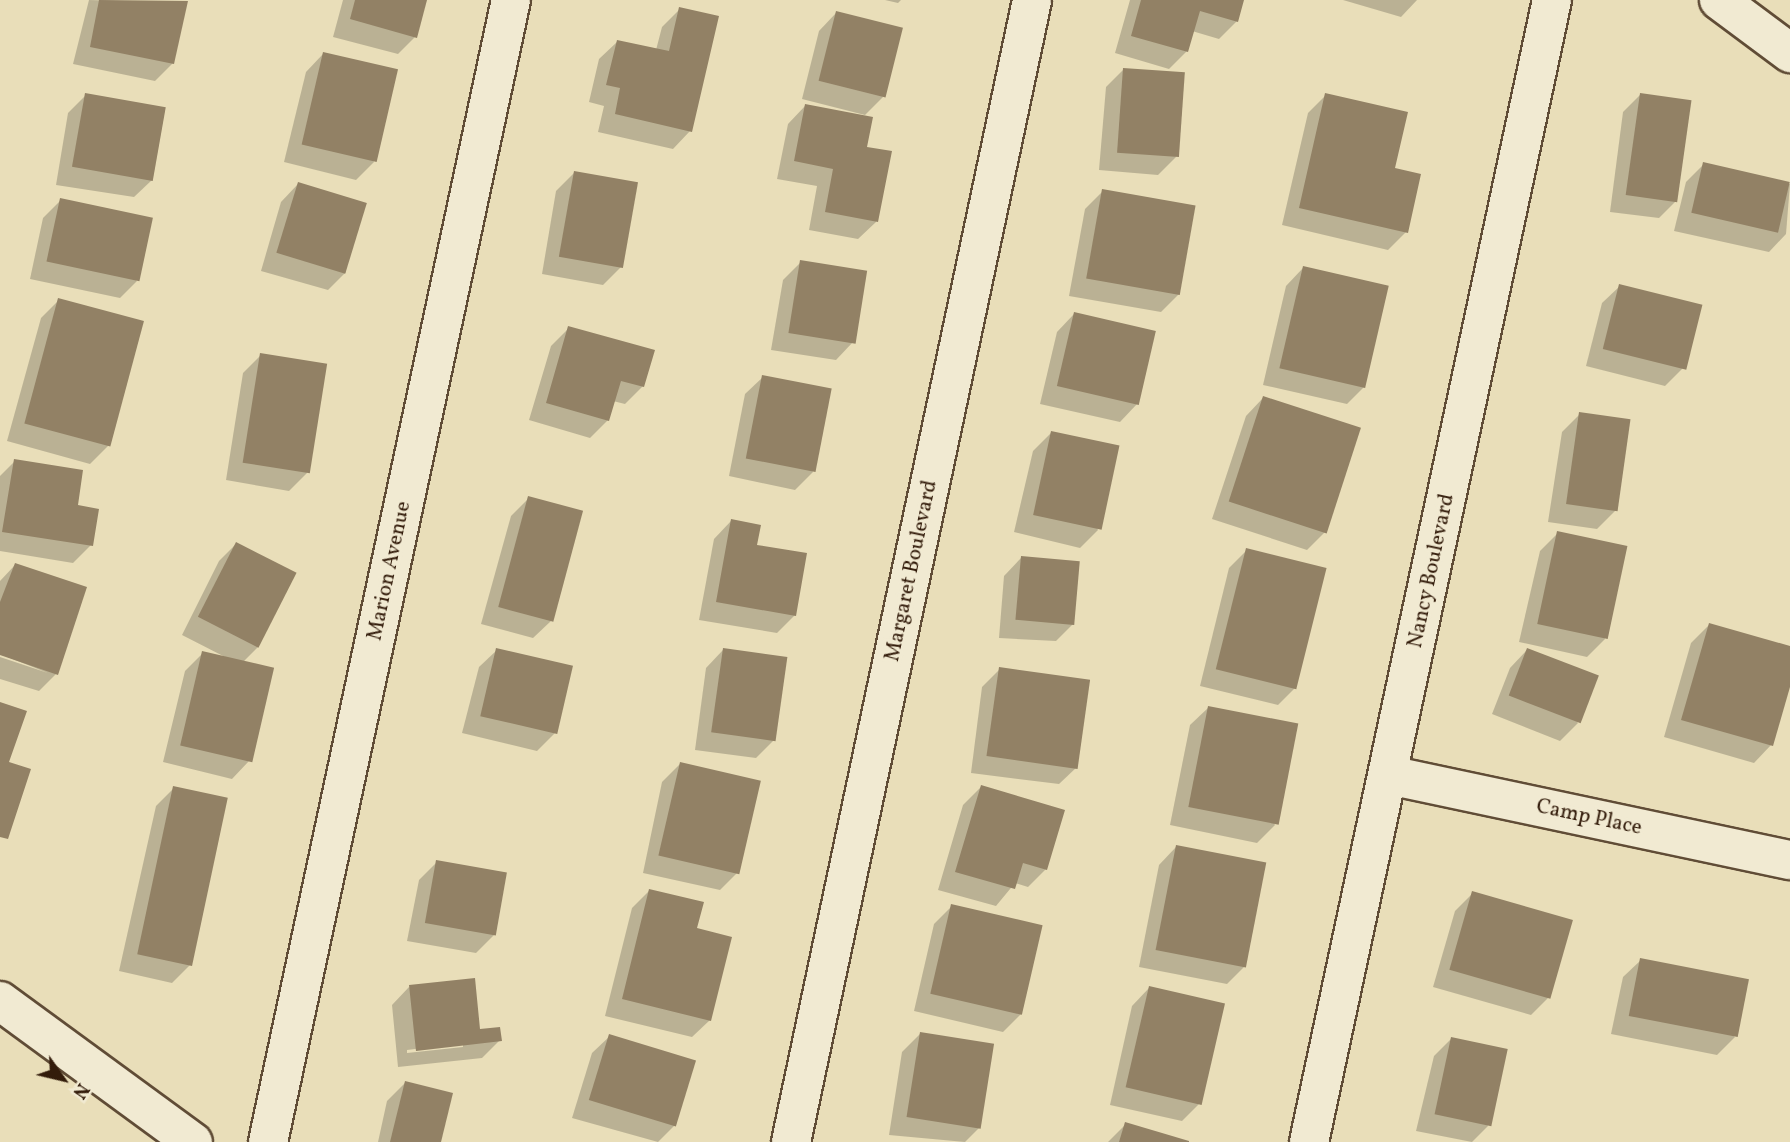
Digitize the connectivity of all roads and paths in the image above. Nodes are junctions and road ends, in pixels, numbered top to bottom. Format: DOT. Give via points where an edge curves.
graph roads {
  1 [pos="511,0"];
  2 [pos="1032,0"];
  3 [pos="1552,0"];
  4 [pos="1719,0"];
  5 [pos="1790,53"];
  6 [pos="1389,775"];
  7 [pos="1790,860"];
  8 [pos="0,1001"];
  9 [pos="193,1142"];
  10 [pos="268,1142"];
  11 [pos="791,1142"];
  12 [pos="1309,1142"];
  1 -- 10 [label="street, Marion Avenue"];
  2 -- 11 [label="street, Margaret Boulevard"];
  3 -- 6 [label="street, Nancy Boulevard"];
  4 -- 5 [label="street"];
  6 -- 7 [label="street, Camp Place"];
  6 -- 12 [label="street, Nancy Boulevard"];
  8 -- 9 [label="street"];
}
